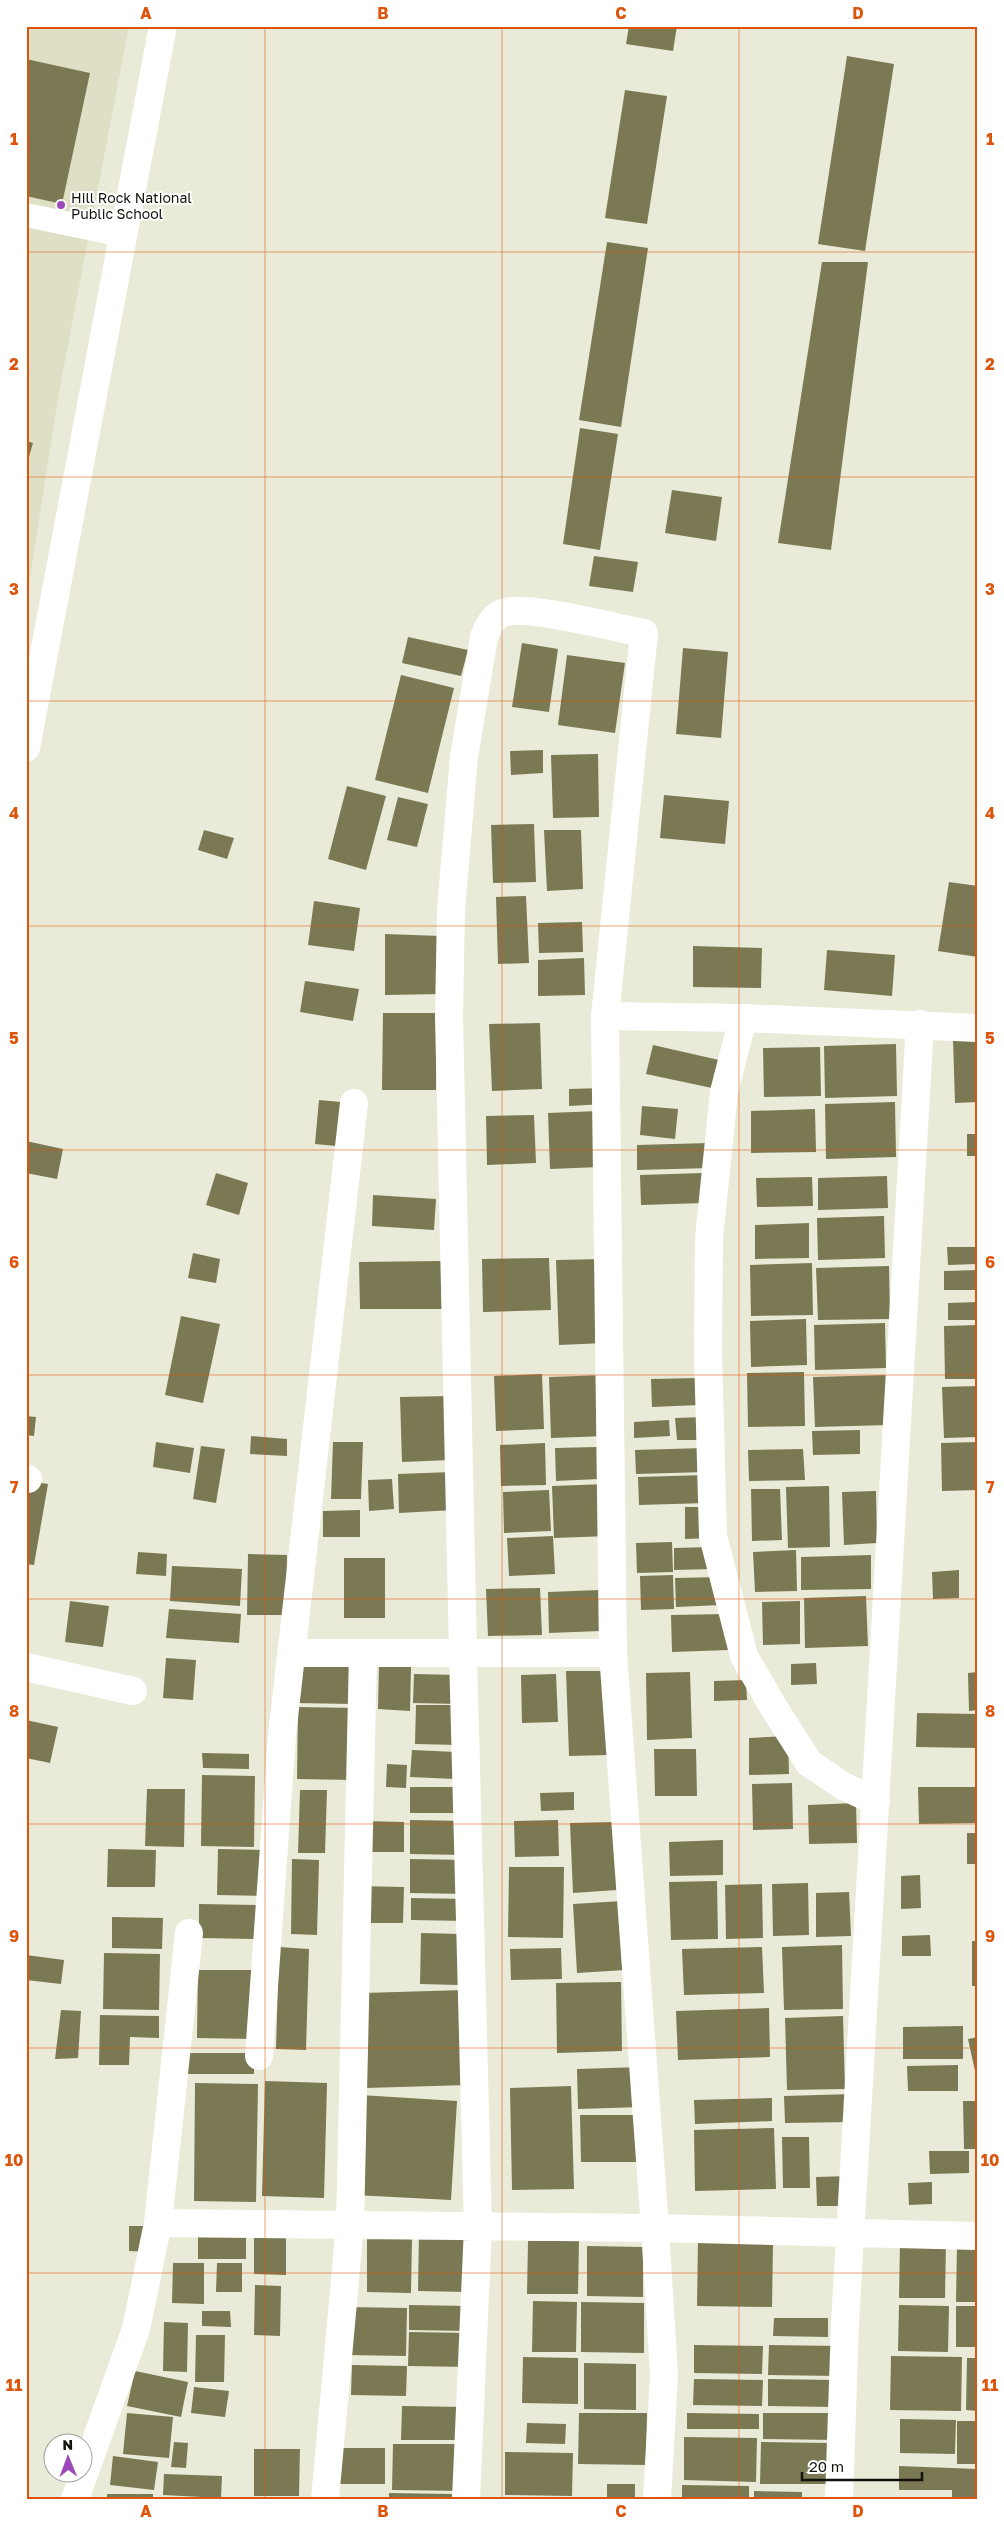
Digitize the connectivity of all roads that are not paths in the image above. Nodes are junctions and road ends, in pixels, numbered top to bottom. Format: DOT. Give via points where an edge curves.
graph roads {
  1 [pos="163,26"];
  2 [pos="26,215"];
  3 [pos="123,235"];
  4 [pos="26,748"];
  5 [pos="605,1016"];
  6 [pos="743,1018"];
  7 [pos="920,1024"];
  8 [pos="978,1028"];
  9 [pos="354,1103"];
  10 [pos="292,1653"];
  11 [pos="363,1653"];
  12 [pos="463,1653"];
  13 [pos="613,1653"];
  14 [pos="26,1667"];
  15 [pos="133,1691"];
  16 [pos="876,1801"];
  17 [pos="189,1933"];
  18 [pos="259,2056"];
  19 [pos="158,2223"];
  20 [pos="350,2225"];
  21 [pos="478,2227"];
  22 [pos="655,2228"];
  23 [pos="852,2232"];
  24 [pos="978,2236"];
  25 [pos="76,2499"];
  26 [pos="325,2499"];
  27 [pos="466,2499"];
  28 [pos="657,2499"];
  29 [pos="838,2499"];
  1 -- 3 [label="street"];
  2 -- 3 [label="lane"];
  3 -- 4 [label="street"];
  5 -- 6 [label="street"];
  5 -- 12 [label="street" via="644,633 526,610 505,612 490,621 484,637 464,757 451,910 450,1016"];
  5 -- 13 [label="street"];
  6 -- 7 [label="street"];
  6 -- 16 [label="street" via="724,1092 709,1238 708,1354 713,1536 744,1656 774,1708 809,1763 843,1786"];
  7 -- 8 [label="street"];
  7 -- 16 [label="street"];
  9 -- 10 [label="street"];
  10 -- 11 [label="street"];
  10 -- 18 [label="street" via="282,1735"];
  11 -- 12 [label="street"];
  11 -- 20 [label="street"];
  12 -- 13 [label="street"];
  12 -- 21 [label="street"];
  13 -- 22 [label="street"];
  14 -- 15 [label="street"];
  16 -- 23 [label="street"];
  17 -- 19 [label="street"];
  19 -- 20 [label="street"];
  19 -- 25 [label="street" via="136,2329"];
  20 -- 21 [label="street"];
  20 -- 26 [label="street"];
  21 -- 22 [label="street"];
  21 -- 27 [label="street"];
  22 -- 23 [label="street"];
  22 -- 28 [label="street" via="664,2375"];
  23 -- 24 [label="street"];
  23 -- 29 [label="street"];
}
